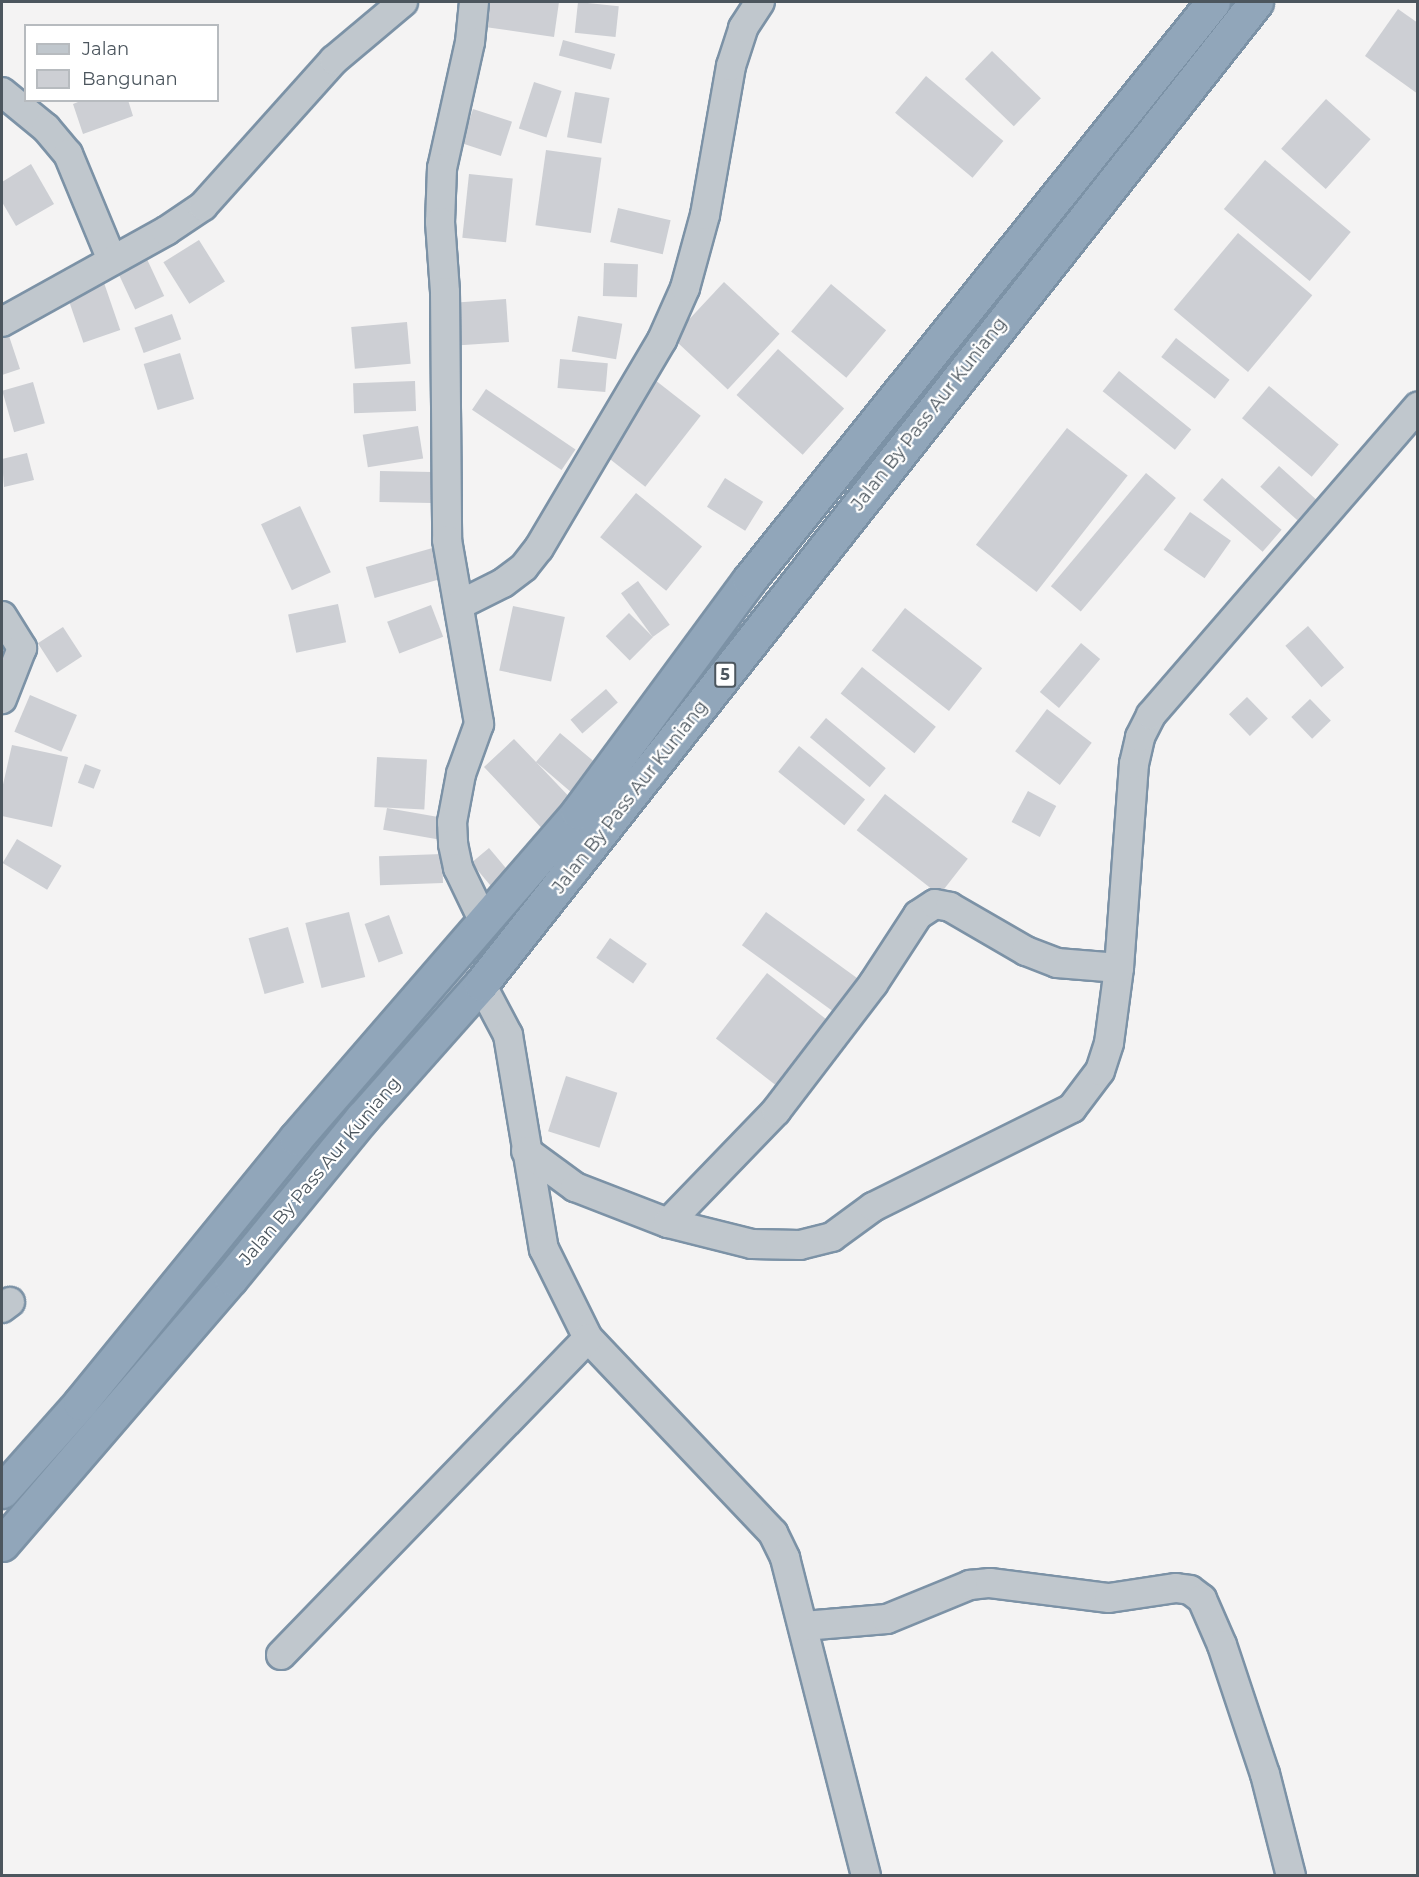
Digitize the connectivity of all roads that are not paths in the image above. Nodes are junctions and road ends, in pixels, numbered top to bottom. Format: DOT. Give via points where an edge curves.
graph roads {
  1 [pos="403,2"];
  2 [pos="474,2"];
  3 [pos="760,2"];
  4 [pos="1213,2"];
  5 [pos="1256,2"];
  6 [pos="2,92"];
  7 [pos="111,258"];
  8 [pos="2,322"];
  9 [pos="1418,407"];
  10 [pos="461,604"];
  11 [pos="732,605"];
  12 [pos="2,616"];
  13 [pos="759,628"];
  14 [pos="2,699"];
  15 [pos="483,920"];
  16 [pos="1119,968"];
  17 [pos="481,984"];
  18 [pos="526,1151"];
  19 [pos="668,1223"];
  20 [pos="204,1250"];
  21 [pos="231,1278"];
  22 [pos="588,1338"];
  23 [pos="2,1491"];
  24 [pos="2,1544"];
  25 [pos="804,1626"];
  26 [pos="281,1655"];
  27 [pos="866,1875"];
  28 [pos="1291,1875"];
  1 -- 7 [label="street" via="334,60 203,206 166,231"];
  2 -- 10 [label="street" via="470,42 442,168 440,222 445,292 447,540"];
  3 -- 10 [label="street" via="743,28 731,66 705,215 686,288 662,340 539,548 524,567 503,583"];
  4 -- 11 [label="highway, Jalan By Pass Aur Kuniang / 5"];
  5 -- 13 [label="highway, Jalan By Pass Aur Kuniang / 5"];
  6 -- 7 [label="street" via="46,128 68,154"];
  7 -- 8 [label="street"];
  9 -- 16 [label="street" via="1151,715 1140,737 1134,764"];
  10 -- 15 [label="street" via="479,724 461,774 452,822 453,844 458,868"];
  11 -- 13 [label="highway"];
  11 -- 15 [label="highway, Jalan By Pass Aur Kuniang / 5" via="578,812"];
  12 -- 14 [label="street" via="22,648"];
  13 -- 17 [label="highway, Jalan By Pass Aur Kuniang / 5" via="657,766"];
  15 -- 20 [label="highway, Jalan By Pass Aur Kuniang / 5"];
  16 -- 19 [label="street" via="1109,1043 1100,1071 1072,1108 873,1207 832,1238 800,1245 752,1244"];
  16 -- 19 [label="street" via="1058,963 1026,951 950,907 935,904 918,915 873,984 776,1111"];
  17 -- 18 [label="street" via="508,1035"];
  17 -- 21 [label="highway, Jalan By Pass Aur Kuniang / 5" via="362,1118"];
  18 -- 19 [label="street" via="575,1187"];
  18 -- 22 [label="street" via="544,1249"];
  20 -- 21 [label="highway"];
  20 -- 23 [label="highway, Jalan By Pass Aur Kuniang / 5"];
  21 -- 24 [label="highway, Jalan By Pass Aur Kuniang / 5"];
  22 -- 25 [label="street" via="773,1533 793,1580"];
  22 -- 26 [label="street"];
  25 -- 27 [label="street"];
  25 -- 28 [label="street" via="887,1619 970,1585 1109,1598 1176,1588 1190,1590 1202,1599 1222,1645 1265,1774"];
}
